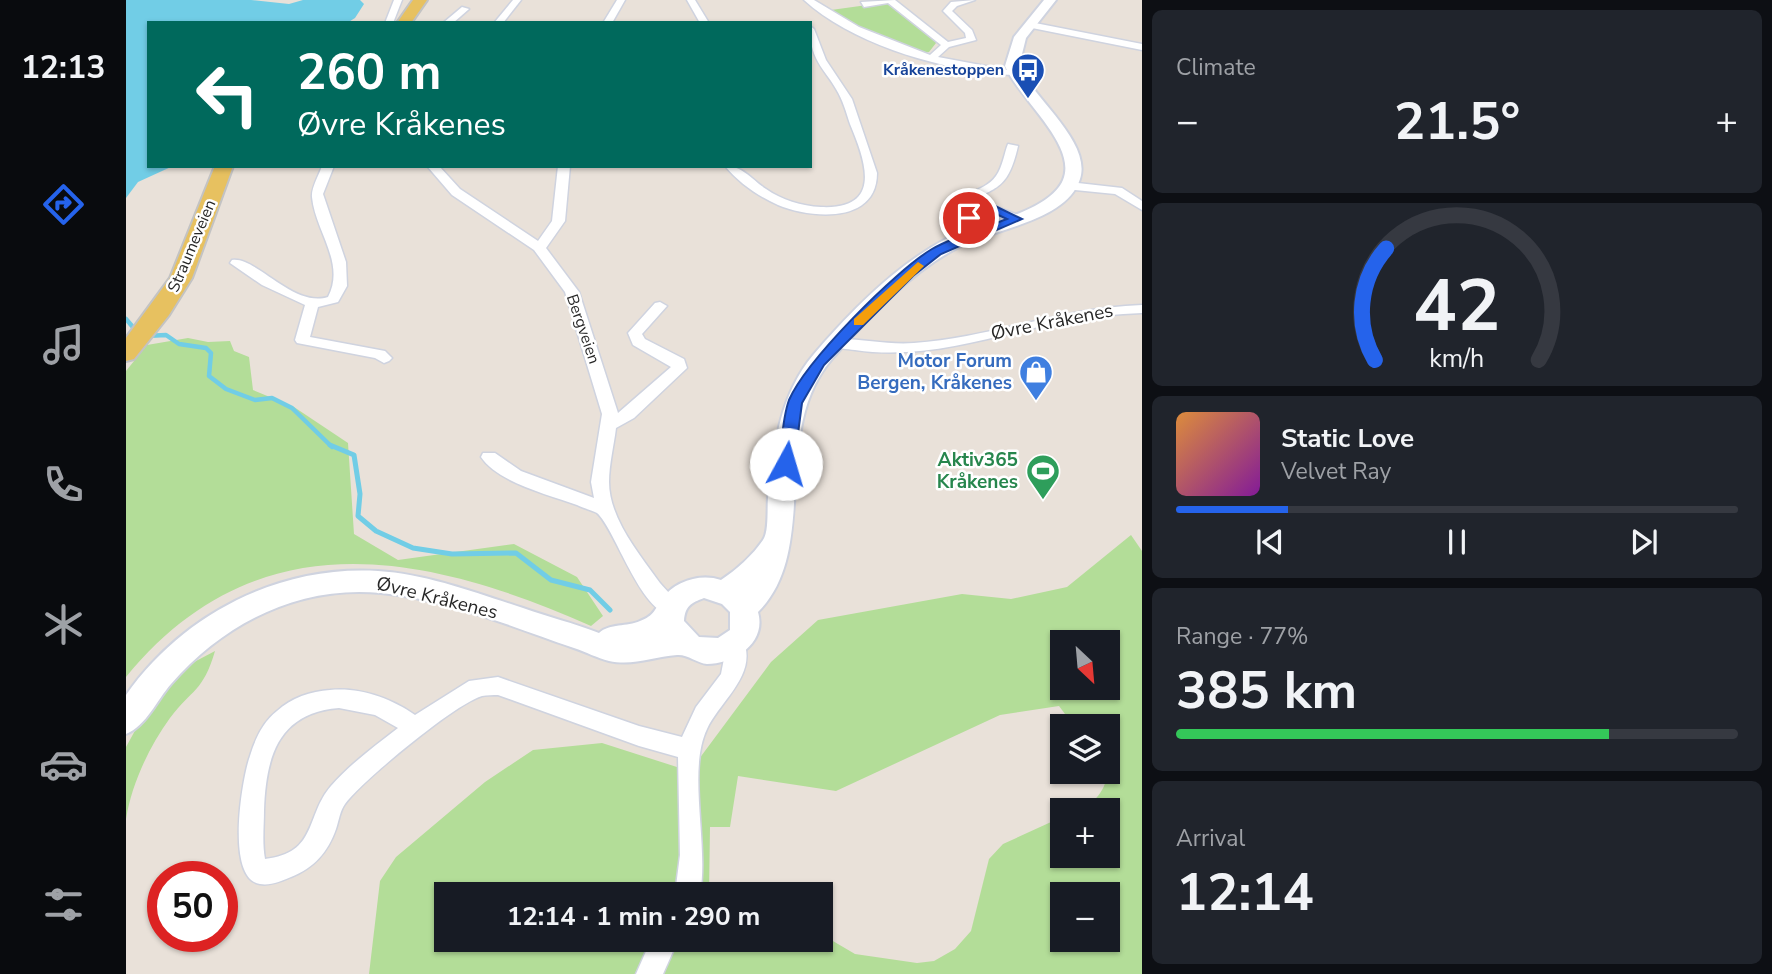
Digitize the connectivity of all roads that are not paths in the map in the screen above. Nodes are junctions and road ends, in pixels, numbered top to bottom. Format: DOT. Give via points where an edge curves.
graph roads {
  1 [pos="398,0"];
  2 [pos="420,0"];
  3 [pos="517,0"];
  4 [pos="621,0"];
  5 [pos="691,0"];
  6 [pos="808,0"];
  7 [pos="890,0"];
  8 [pos="971,0"];
  9 [pos="1050,0"];
  10 [pos="864,4"];
  11 [pos="465,9"];
  12 [pos="389,21"];
  13 [pos="405,21"];
  14 [pos="450,21"];
  15 [pos="500,21"];
  16 [pos="608,21"];
  17 [pos="704,21"];
  18 [pos="1030,25"];
  19 [pos="812,34"];
  20 [pos="946,45"];
  21 [pos="1142,47"];
  22 [pos="930,60"];
  23 [pos="1013,72"];
  24 [pos="1012,146"];
  25 [pos="223,168"];
  26 [pos="327,168"];
  27 [pos="435,168"];
  28 [pos="564,168"];
  29 [pos="734,168"];
  30 [pos="1069,186"];
  31 [pos="1142,206"];
  32 [pos="1017,219"];
  33 [pos="539,247"];
  34 [pos="237,263"];
  35 [pos="312,304"];
  36 [pos="660,306"];
  37 [pos="1142,309"];
  38 [pos="838,343"];
  39 [pos="126,354"];
  40 [pos="384,358"];
  41 [pos="610,424"];
  42 [pos="489,457"];
  43 [pos="604,509"];
  44 [pos="734,600"];
  45 [pos="672,610"];
  46 [pos="725,648"];
  47 [pos="126,720"];
  48 [pos="416,729"];
  49 [pos="690,750"];
  50 [pos="690,882"];
  51 [pos="659,952"];
  52 [pos="649,974"];
  1 -- 12 [label="street"];
  2 -- 13 [label="main road"];
  3 -- 15 [label="street"];
  4 -- 16 [label="street"];
  5 -- 17 [label="street"];
  6 -- 22 [label="street" via="879,41"];
  7 -- 10 [label="street"];
  7 -- 20 [label="street"];
  8 -- 20 [label="street" via="947,11 969,32 971,40"];
  9 -- 18 [label="main road"];
  11 -- 14 [label="street"];
  18 -- 21 [label="street"];
  18 -- 23 [label="main road" via="1013,54"];
  19 -- 29 [label="street" via="822,61 843,91 867,152 873,173 870,192 848,207 806,209 772,198"];
  20 -- 22 [label="street"];
  22 -- 23 [label="street"];
  23 -- 30 [label="main road" via="1063,137 1073,158"];
  24 -- 32 [label="street" via="1006,171 997,184 950,209 963,218 995,209"];
  25 -- 39 [label="main road, Straumeveien" via="181,278"];
  26 -- 35 [label="street" via="317,194 334,238 341,286 333,298"];
  27 -- 33 [label="street" via="465,199"];
  28 -- 33 [label="street" via="562,212 555,233"];
  30 -- 31 [label="street" via="1118,191"];
  30 -- 32 [label="main road" via="1052,202"];
  32 -- 38 [label="main road" via="936,252 908,273"];
  33 -- 41 [label="street, Bergveien" via="578,304"];
  34 -- 35 [label="street"];
  35 -- 40 [label="street" via="302,340"];
  36 -- 41 [label="street" via="635,333 638,342 673,358 679,368 628,414"];
  37 -- 38 [label="street, Øvre Kråkenes" via="1100,312 918,347"];
  38 -- 44 [label="main road" via="808,376 795,403 771,571 762,589"];
  41 -- 43 [label="street, Bergveien" via="601,470"];
  42 -- 43 [label="street" via="515,475"];
  43 -- 45 [label="street, Bergveien" via="632,558"];
  44 -- 45 [label="main road" via="704,587"];
  44 -- 46 [label="main road" via="746,628"];
  45 -- 46 [label="main road" via="702,651"];
  45 -- 47 [label="main road, Øvre Kråkenes" via="653,649 620,651 404,586 333,582 272,598 219,623 173,657"];
  46 -- 49 [label="street" via="719,696 698,724"];
  48 -- 48 [label="street" via="339,794 316,845 306,855 278,871 256,868 252,819 258,765 269,736 283,719 318,699 346,698 389,710"];
  48 -- 49 [label="street" via="467,693 499,686"];
  49 -- 50 [label="street"];
  51 -- 52 [label="street"];
}
